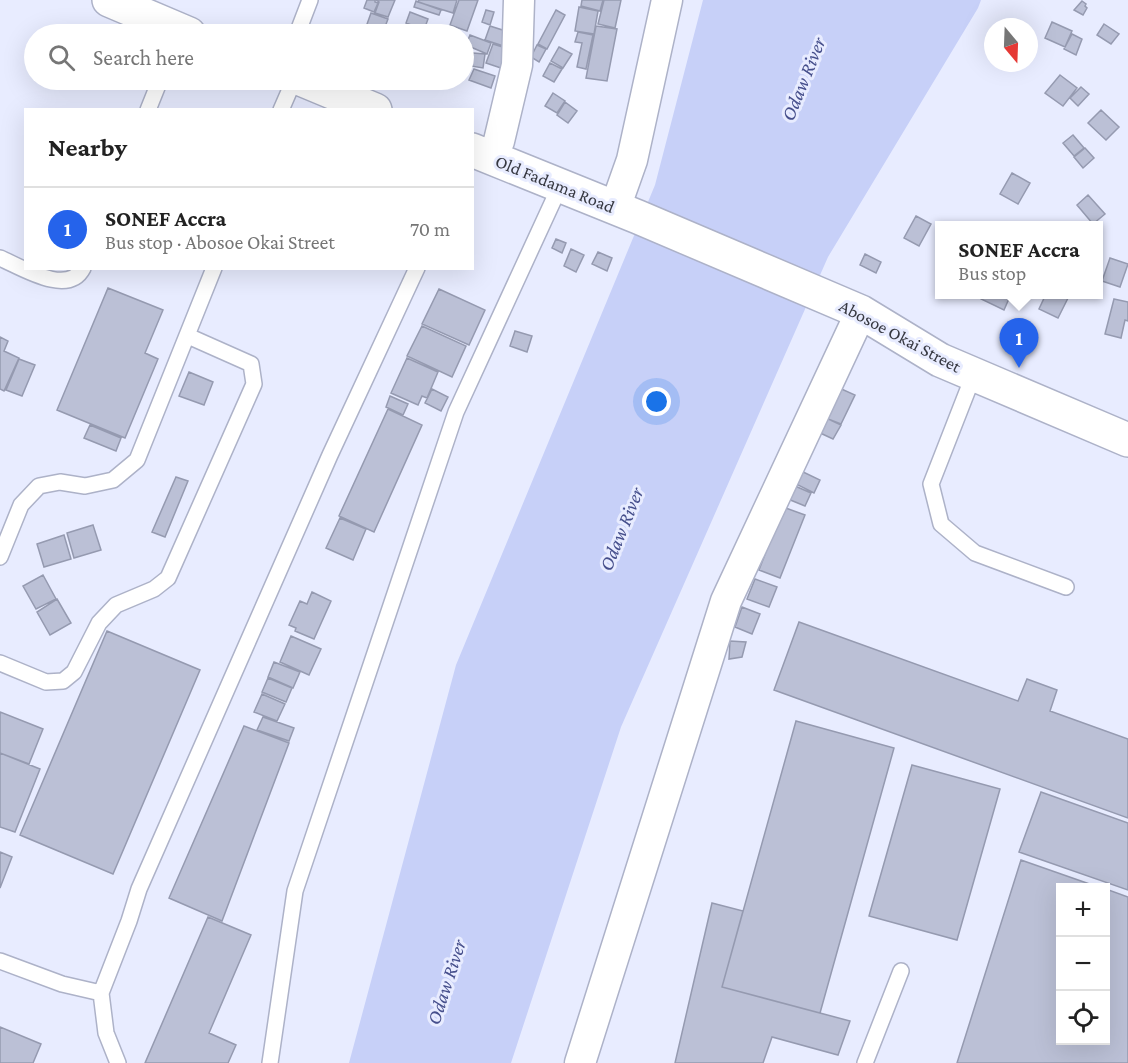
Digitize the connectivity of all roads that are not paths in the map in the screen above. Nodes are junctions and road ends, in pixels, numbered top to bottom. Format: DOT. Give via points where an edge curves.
graph roads {
  1 [pos="110,0"];
  2 [pos="310,0"];
  3 [pos="519,0"];
  4 [pos="667,0"];
  5 [pos="163,24"];
  6 [pos="301,24"];
  7 [pos="156,90"];
  8 [pos="290,90"];
  9 [pos="327,90"];
  10 [pos="149,108"];
  11 [pos="282,108"];
  12 [pos="370,108"];
  13 [pos="482,154"];
  14 [pos="560,186"];
  15 [pos="626,213"];
  16 [pos="0,258"];
  17 [pos="24,268"];
  18 [pos="28,270"];
  19 [pos="82,270"];
  20 [pos="213,270"];
  21 [pos="416,270"];
  22 [pos="852,308"];
  23 [pos="188,336"];
  24 [pos="974,374"];
  25 [pos="1128,440"];
  26 [pos="0,557"];
  27 [pos="1065,587"];
  28 [pos="0,663"];
  29 [pos="0,961"];
  30 [pos="901,971"];
  31 [pos="101,993"];
  32 [pos="118,1063"];
  33 [pos="270,1063"];
  34 [pos="580,1063"];
  35 [pos="865,1063"];
  1 -- 5 [label="street"];
  2 -- 6 [label="lane"];
  3 -- 13 [label="street" via="517,65 499,141"];
  4 -- 15 [label="street" via="632,160"];
  7 -- 10 [label="lane"];
  8 -- 11 [label="lane"];
  9 -- 12 [label="street"];
  13 -- 14 [label="street, Old Fadama Road"];
  14 -- 15 [label="street, Old Fadama Road"];
  14 -- 33 [label="lane" via="456,412 295,891"];
  15 -- 22 [label="street, Abosoe Okai Street"];
  16 -- 17 [label="lane"];
  18 -- 19 [label="lane" via="54,281 68,282"];
  20 -- 23 [label="lane"];
  21 -- 31 [label="lane" via="144,878"];
  22 -- 24 [label="street, Abosoe Okai Street" via="940,360"];
  22 -- 34 [label="street" via="726,601"];
  23 -- 26 [label="lane" via="137,460 113,480 85,486 60,482 39,486 21,505"];
  23 -- 28 [label="lane" via="251,364 254,384 168,578 154,589 116,605 99,623 74,672 63,681 46,682"];
  24 -- 25 [label="street, Abosoe Okai Street"];
  24 -- 27 [label="lane" via="931,484 941,524 975,553"];
  29 -- 31 [label="lane"];
  30 -- 35 [label="lane"];
  31 -- 32 [label="lane" via="106,1033"];
}
